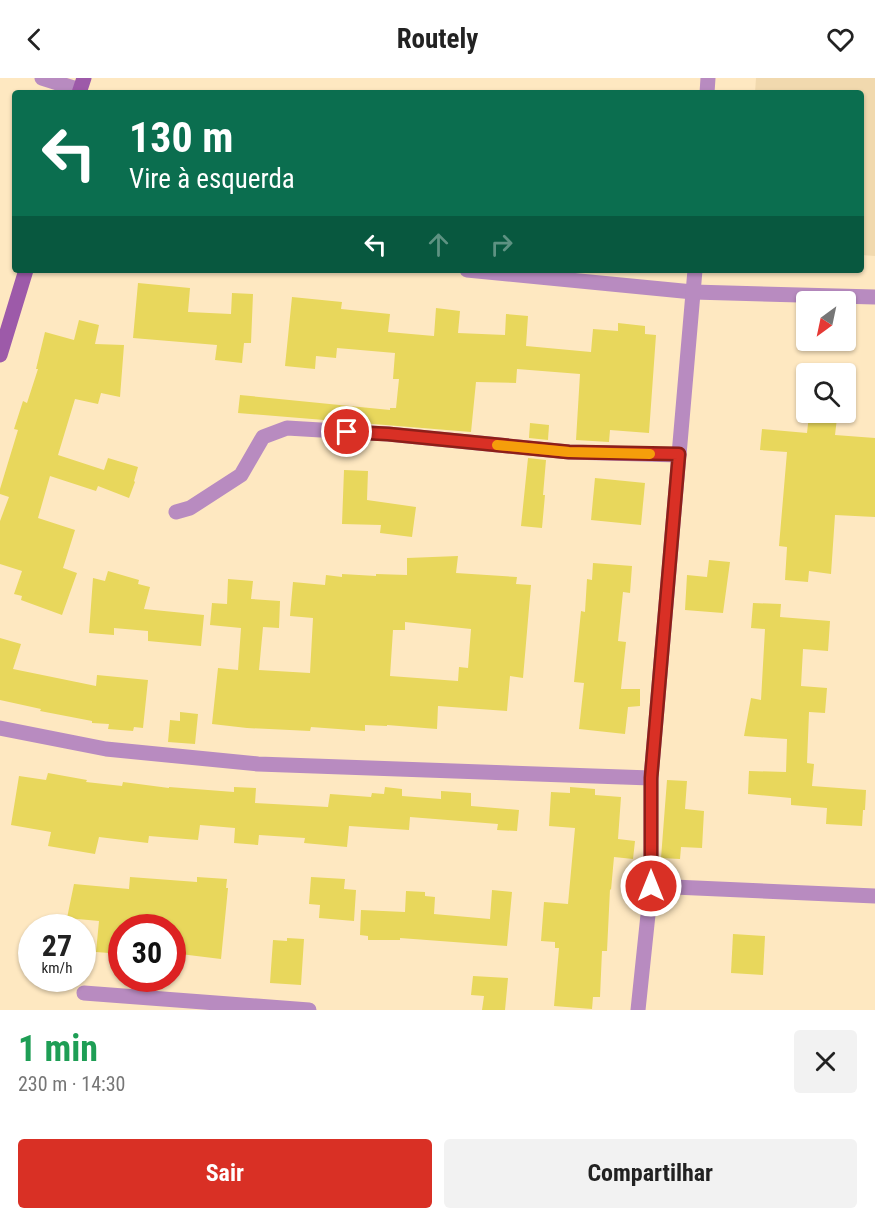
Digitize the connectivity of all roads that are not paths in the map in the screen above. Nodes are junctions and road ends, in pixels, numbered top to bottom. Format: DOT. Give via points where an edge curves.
graph roads {
  1 [pos="42,78"];
  2 [pos="81,87"];
  3 [pos="25,273"];
  4 [pos="498,273"];
  5 [pos="695,273"];
  6 [pos="693,292"];
  7 [pos="875,297"];
  8 [pos="0,355"];
  9 [pos="679,454"];
  10 [pos="176,512"];
  11 [pos="0,728"];
  12 [pos="651,778"];
  13 [pos="651,886"];
  14 [pos="875,896"];
  15 [pos="84,993"];
  16 [pos="309,1010"];
  17 [pos="638,1010"];
  1 -- 2 [label="street"];
  3 -- 8 [label="street"];
  4 -- 6 [label="street"];
  5 -- 6 [label="street"];
  6 -- 7 [label="street"];
  6 -- 9 [label="street"];
  9 -- 10 [label="street" via="569,452 287,428 263,437 241,475 190,508"];
  9 -- 12 [label="street"];
  11 -- 12 [label="street" via="106,748 258,764"];
  12 -- 13 [label="street"];
  13 -- 14 [label="street"];
  13 -- 17 [label="street"];
  15 -- 16 [label="street"];
}
